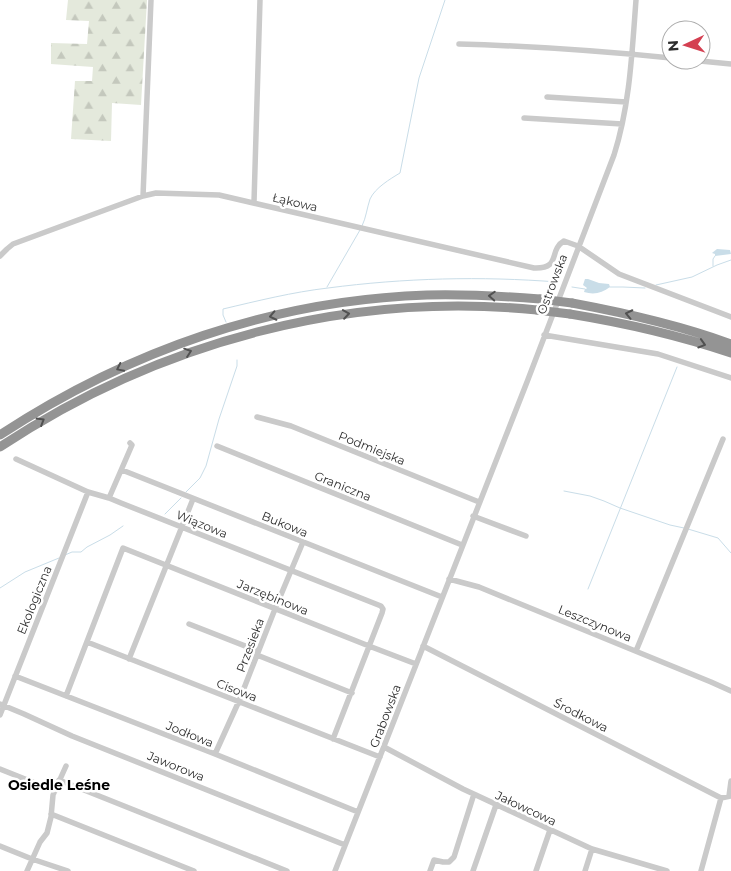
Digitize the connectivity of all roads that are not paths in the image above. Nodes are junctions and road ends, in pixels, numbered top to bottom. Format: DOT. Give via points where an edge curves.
graph roads {
  1 [pos="151,0"];
  2 [pos="260,0"];
  3 [pos="636,0"];
  4 [pos="459,44"];
  5 [pos="632,54"];
  6 [pos="661,57"];
  7 [pos="711,62"];
  8 [pos="731,64"];
  9 [pos="547,97"];
  10 [pos="626,102"];
  11 [pos="524,118"];
  12 [pos="622,124"];
  13 [pos="142,196"];
  14 [pos="254,202"];
  15 [pos="578,246"];
  16 [pos="0,256"];
  17 [pos="731,318"];
  18 [pos="544,335"];
  19 [pos="731,344"];
  20 [pos="731,353"];
  21 [pos="731,378"];
  22 [pos="257,417"];
  23 [pos="0,435"];
  24 [pos="723,439"];
  25 [pos="130,442"];
  26 [pos="0,446"];
  27 [pos="216,446"];
  28 [pos="16,459"];
  29 [pos="122,470"];
  30 [pos="88,492"];
  31 [pos="109,498"];
  32 [pos="193,498"];
  33 [pos="479,502"];
  34 [pos="473,516"];
  35 [pos="181,527"];
  36 [pos="526,536"];
  37 [pos="303,542"];
  38 [pos="462,545"];
  39 [pos="166,565"];
  40 [pos="453,568"];
  41 [pos="292,571"];
  42 [pos="449,579"];
  43 [pos="442,597"];
  44 [pos="275,609"];
  45 [pos="189,624"];
  46 [pos="87,642"];
  47 [pos="369,646"];
  48 [pos="423,646"];
  49 [pos="636,651"];
  50 [pos="257,653"];
  51 [pos="129,659"];
  52 [pos="416,664"];
  53 [pos="15,676"];
  54 [pos="731,691"];
  55 [pos="352,693"];
  56 [pos="66,696"];
  57 [pos="239,701"];
  58 [pos="2,705"];
  59 [pos="0,715"];
  60 [pos="333,738"];
  61 [pos="384,747"];
  62 [pos="215,754"];
  63 [pos="380,756"];
  64 [pos="66,766"];
  65 [pos="0,768"];
  66 [pos="59,780"];
  67 [pos="731,781"];
  68 [pos="55,791"];
  69 [pos="474,794"];
  70 [pos="730,796"];
  71 [pos="722,798"];
  72 [pos="496,805"];
  73 [pos="358,812"];
  74 [pos="52,814"];
  75 [pos="550,830"];
  76 [pos="345,845"];
  77 [pos="0,846"];
  78 [pos="592,849"];
  79 [pos="32,859"];
  80 [pos="27,871"];
  81 [pos="68,871"];
  82 [pos="194,871"];
  83 [pos="287,871"];
  84 [pos="335,871"];
  85 [pos="430,871"];
  86 [pos="473,871"];
  87 [pos="536,871"];
  88 [pos="585,871"];
  89 [pos="667,871"];
  90 [pos="702,871"];
  1 -- 13 [label="street"];
  2 -- 14 [label="street"];
  3 -- 5 [label="street, Ostrowska"];
  4 -- 5 [label="street"];
  5 -- 6 [label="street"];
  5 -- 10 [label="street, Ostrowska"];
  7 -- 8 [label="street"];
  9 -- 10 [label="street"];
  10 -- 12 [label="street, Ostrowska"];
  11 -- 12 [label="street"];
  12 -- 15 [label="street, Ostrowska" via="614,155"];
  13 -- 14 [label="street, Łąkowa" via="218,195"];
  13 -- 16 [label="street, Łąkowa" via="13,244"];
  14 -- 15 [label="street, Łąkowa" via="534,268 548,267 562,242"];
  15 -- 17 [label="street" via="619,274"];
  15 -- 18 [label="street, Ostrowska"];
  18 -- 21 [label="street" via="658,354"];
  18 -- 33 [label="street, Ostrowska"];
  19 -- 23 [label="highway, one-way, bridge" via="643,317 572,303 494,296 383,298 319,306 251,321 176,344 60,398"];
  26 -- 20 [label="highway, one-way, bridge" via="73,403 147,368 200,348 257,331 386,309 469,306 570,314 659,332"];
  22 -- 33 [label="street, Podmiejska" via="291,426"];
  24 -- 49 [label="street"];
  25 -- 29 [label="street" via="132,445"];
  27 -- 38 [label="street, Graniczna"];
  28 -- 30 [label="street, Wiązowa"];
  29 -- 31 [label="street"];
  29 -- 32 [label="street, Bukowa"];
  30 -- 31 [label="street, Wiązowa"];
  30 -- 53 [label="street, Ekologiczna"];
  31 -- 35 [label="street, Wiązowa"];
  32 -- 35 [label="street"];
  32 -- 37 [label="street, Bukowa"];
  33 -- 34 [label="street, Ostrowska"];
  34 -- 36 [label="street"];
  34 -- 38 [label="street, Ostrowska"];
  35 -- 39 [label="street"];
  35 -- 41 [label="street, Wiązowa"];
  37 -- 41 [label="street, Przesieka"];
  37 -- 43 [label="street, Bukowa"];
  38 -- 40 [label="street, Ostrowska"];
  39 -- 44 [label="street, Jarzębinowa"];
  39 -- 46 [label="street, Jarzębinowa" via="123,548"];
  39 -- 51 [label="street"];
  40 -- 42 [label="street, Grabowska"];
  41 -- 44 [label="street, Przesieka"];
  41 -- 47 [label="street, Wiązowa" via="381,606 382,613"];
  42 -- 43 [label="street, Grabowska"];
  42 -- 49 [label="street, Leszczynowa" via="479,587"];
  43 -- 48 [label="street, Grabowska"];
  44 -- 47 [label="street, Jarzębinowa"];
  44 -- 50 [label="street, Przesieka"];
  45 -- 50 [label="street"];
  46 -- 51 [label="street, Cisowa"];
  46 -- 56 [label="street"];
  47 -- 52 [label="street, Jarzębinowa"];
  47 -- 55 [label="street"];
  48 -- 52 [label="street, Grabowska"];
  48 -- 71 [label="street, Środkowa"];
  49 -- 54 [label="street, Leszczynowa"];
  50 -- 55 [label="street"];
  50 -- 57 [label="street, Przesieka"];
  51 -- 57 [label="street, Cisowa"];
  52 -- 61 [label="street, Grabowska"];
  53 -- 56 [label="street, Jodłowa"];
  53 -- 58 [label="street, Ekologiczna"];
  55 -- 60 [label="street"];
  56 -- 62 [label="street, Jodłowa"];
  57 -- 60 [label="street, Cisowa"];
  57 -- 62 [label="street, Przesieka"];
  58 -- 59 [label="street, Ekologiczna"];
  58 -- 76 [label="street, Jaworowa"];
  60 -- 63 [label="street, Cisowa"];
  61 -- 63 [label="street, Grabowska"];
  61 -- 69 [label="street, Jałowcowa"];
  62 -- 73 [label="street, Jodłowa"];
  63 -- 73 [label="street, Grabowska"];
  64 -- 66 [label="street"];
  65 -- 68 [label="street"];
  66 -- 68 [label="street"];
  66 -- 83 [label="street"];
  67 -- 70 [label="street"];
  68 -- 74 [label="street"];
  69 -- 72 [label="street, Jałowcowa"];
  69 -- 85 [label="street" via="454,858 450,862 434,860"];
  70 -- 71 [label="street"];
  71 -- 90 [label="street"];
  72 -- 75 [label="street, Jałowcowa"];
  72 -- 86 [label="street"];
  73 -- 76 [label="street, Grabowska"];
  74 -- 79 [label="street" via="47,833"];
  74 -- 82 [label="street"];
  75 -- 78 [label="street, Jałowcowa"];
  75 -- 87 [label="street"];
  76 -- 84 [label="street, Grabowska"];
  77 -- 79 [label="street"];
  78 -- 88 [label="street"];
  78 -- 89 [label="street, Jałowcowa"];
  79 -- 80 [label="street"];
  79 -- 81 [label="street"];
}
